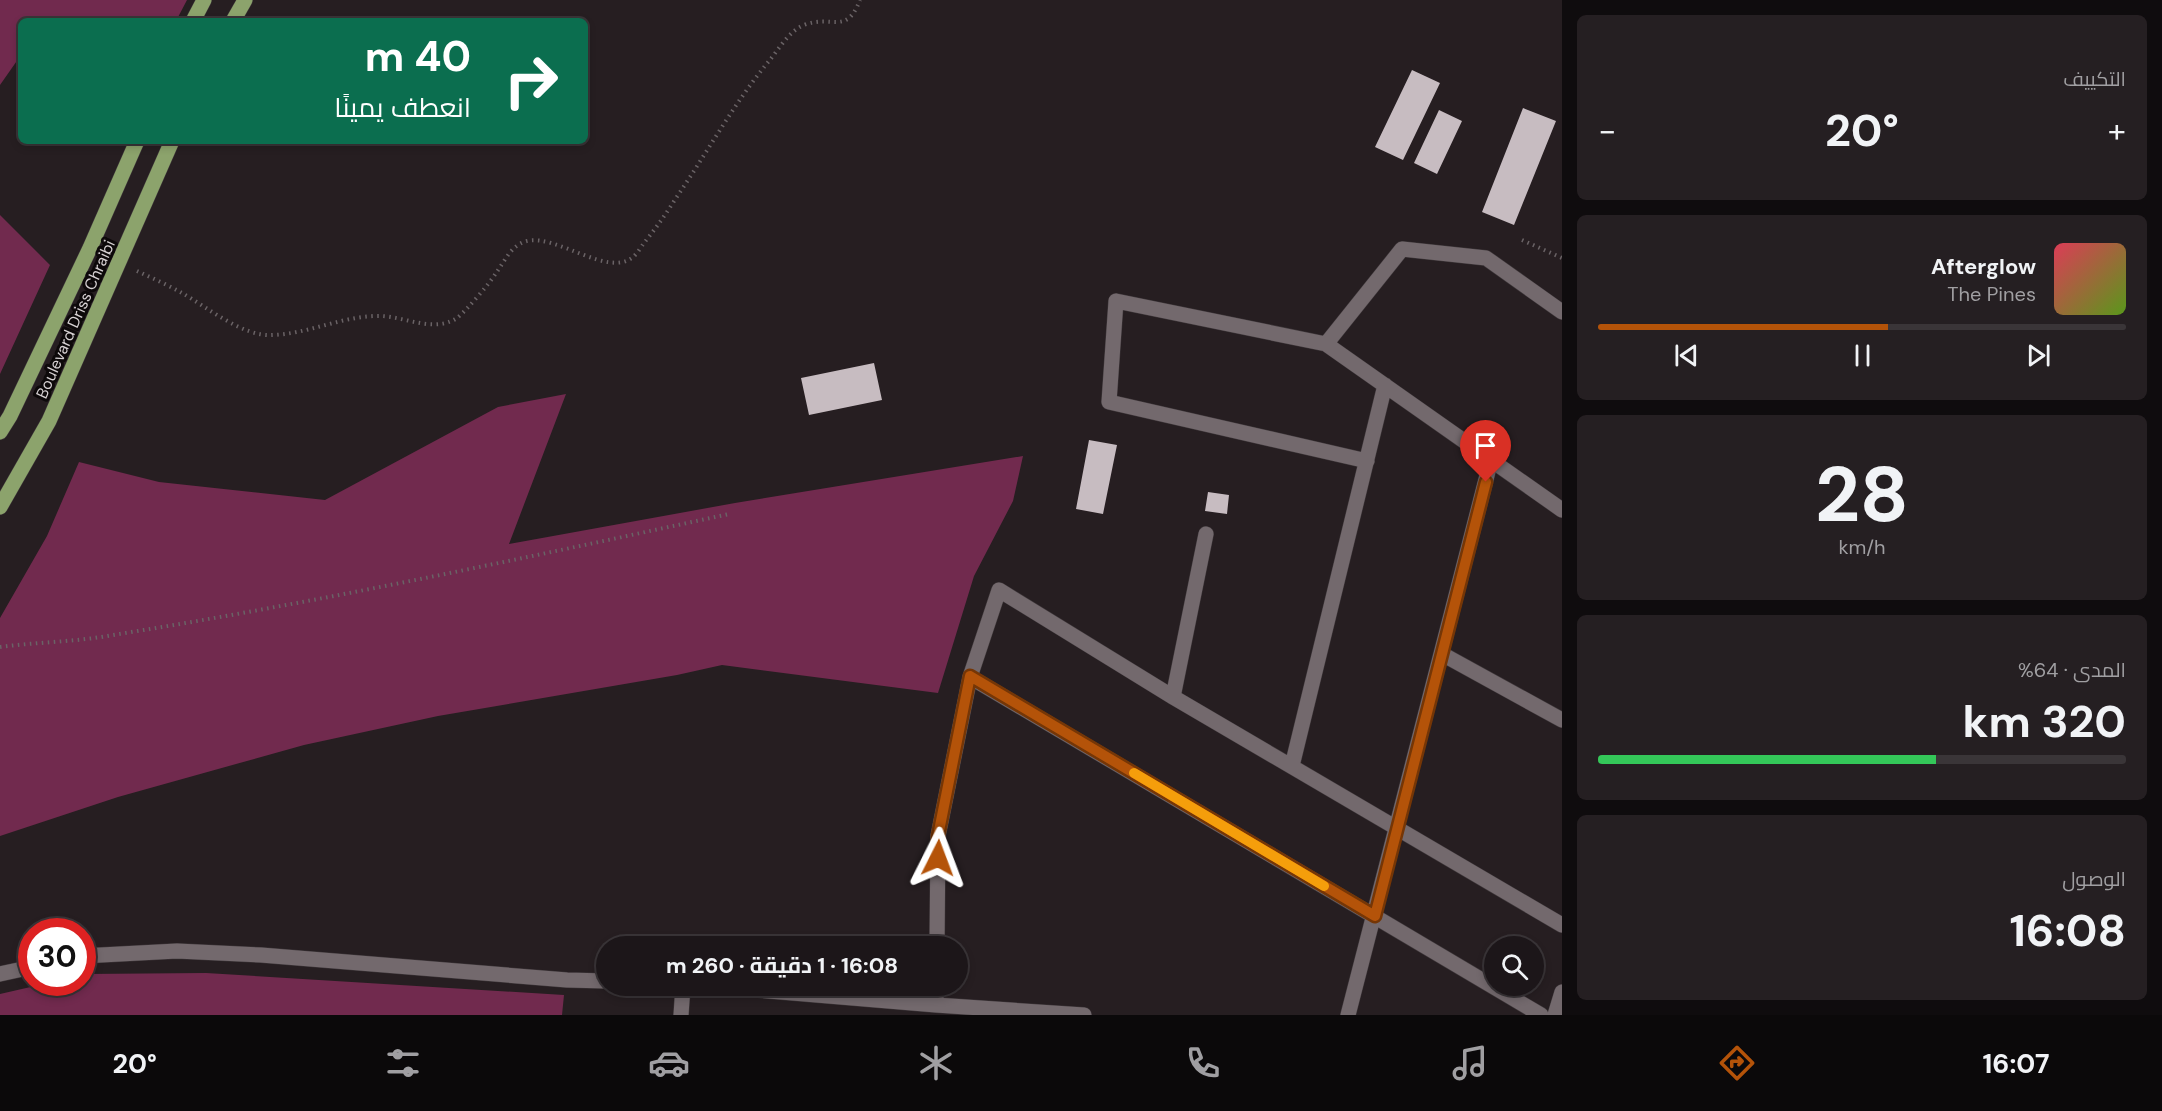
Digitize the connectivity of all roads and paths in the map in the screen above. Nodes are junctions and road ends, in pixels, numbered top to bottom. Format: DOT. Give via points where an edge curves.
graph roads {
  1 [pos="204,0"];
  2 [pos="244,0"];
  3 [pos="860,0"];
  4 [pos="195,18"];
  5 [pos="235,18"];
  6 [pos="136,144"];
  7 [pos="171,144"];
  8 [pos="1522,240"];
  9 [pos="1562,258"];
  10 [pos="120,262"];
  11 [pos="1562,312"];
  12 [pos="1326,344"];
  13 [pos="1385,385"];
  14 [pos="0,432"];
  15 [pos="1491,460"];
  16 [pos="1366,461"];
  17 [pos="0,507"];
  18 [pos="1562,510"];
  19 [pos="729,513"];
  20 [pos="1206,534"];
  21 [pos="0,647"];
  22 [pos="1442,654"];
  23 [pos="970,676"];
  24 [pos="1173,697"];
  25 [pos="1562,720"];
  26 [pos="1292,766"];
  27 [pos="1397,828"];
  28 [pos="1375,916"];
  29 [pos="1562,925"];
  30 [pos="937,936"];
  31 [pos="96,955"];
  32 [pos="18,970"];
  33 [pos="0,974"];
  34 [pos="596,981"];
  35 [pos="1562,992"];
  36 [pos="683,996"];
  37 [pos="829,996"];
  38 [pos="936,996"];
  39 [pos="936,1005"];
  40 [pos="681,1015"];
  41 [pos="1084,1015"];
  42 [pos="1348,1015"];
  43 [pos="1540,1015"];
  44 [pos="1555,1015"];
  1 -- 4 [label="main road"];
  2 -- 5 [label="main road"];
  3 -- 10 [label="path" via="854,15 843,22 819,21 802,26 789,36 760,71 662,221 632,258 618,263 540,240 525,241 509,252 496,275 458,318 440,325 380,316 270,336 238,327 179,291"];
  6 -- 14 [label="main road, Boulevard Driss Chraibi"];
  7 -- 10 [label="main road, Boulevard Driss Chraibi"];
  8 -- 9 [label="path"];
  10 -- 17 [label="main road, Boulevard Driss Chraibi" via="49,421"];
  11 -- 12 [label="street" via="1486,258 1402,249"];
  12 -- 13 [label="street"];
  12 -- 16 [label="street" via="1116,302 1109,402"];
  13 -- 15 [label="street"];
  13 -- 16 [label="street"];
  15 -- 18 [label="street"];
  15 -- 22 [label="street"];
  16 -- 26 [label="street"];
  19 -- 21 [label="path" via="469,570 236,615 109,636"];
  20 -- 24 [label="street"];
  22 -- 25 [label="street"];
  22 -- 27 [label="street"];
  23 -- 24 [label="street" via="999,590"];
  23 -- 28 [label="street"];
  23 -- 30 [label="street" via="938,836"];
  24 -- 26 [label="street"];
  26 -- 27 [label="street"];
  27 -- 28 [label="street"];
  27 -- 29 [label="street"];
  28 -- 42 [label="street"];
  28 -- 43 [label="street"];
  31 -- 34 [label="street" via="177,951 261,955"];
  32 -- 33 [label="street"];
  35 -- 44 [label="street"];
  36 -- 40 [label="street"];
  37 -- 39 [label="street"];
  38 -- 39 [label="street"];
  39 -- 41 [label="street"];
}
